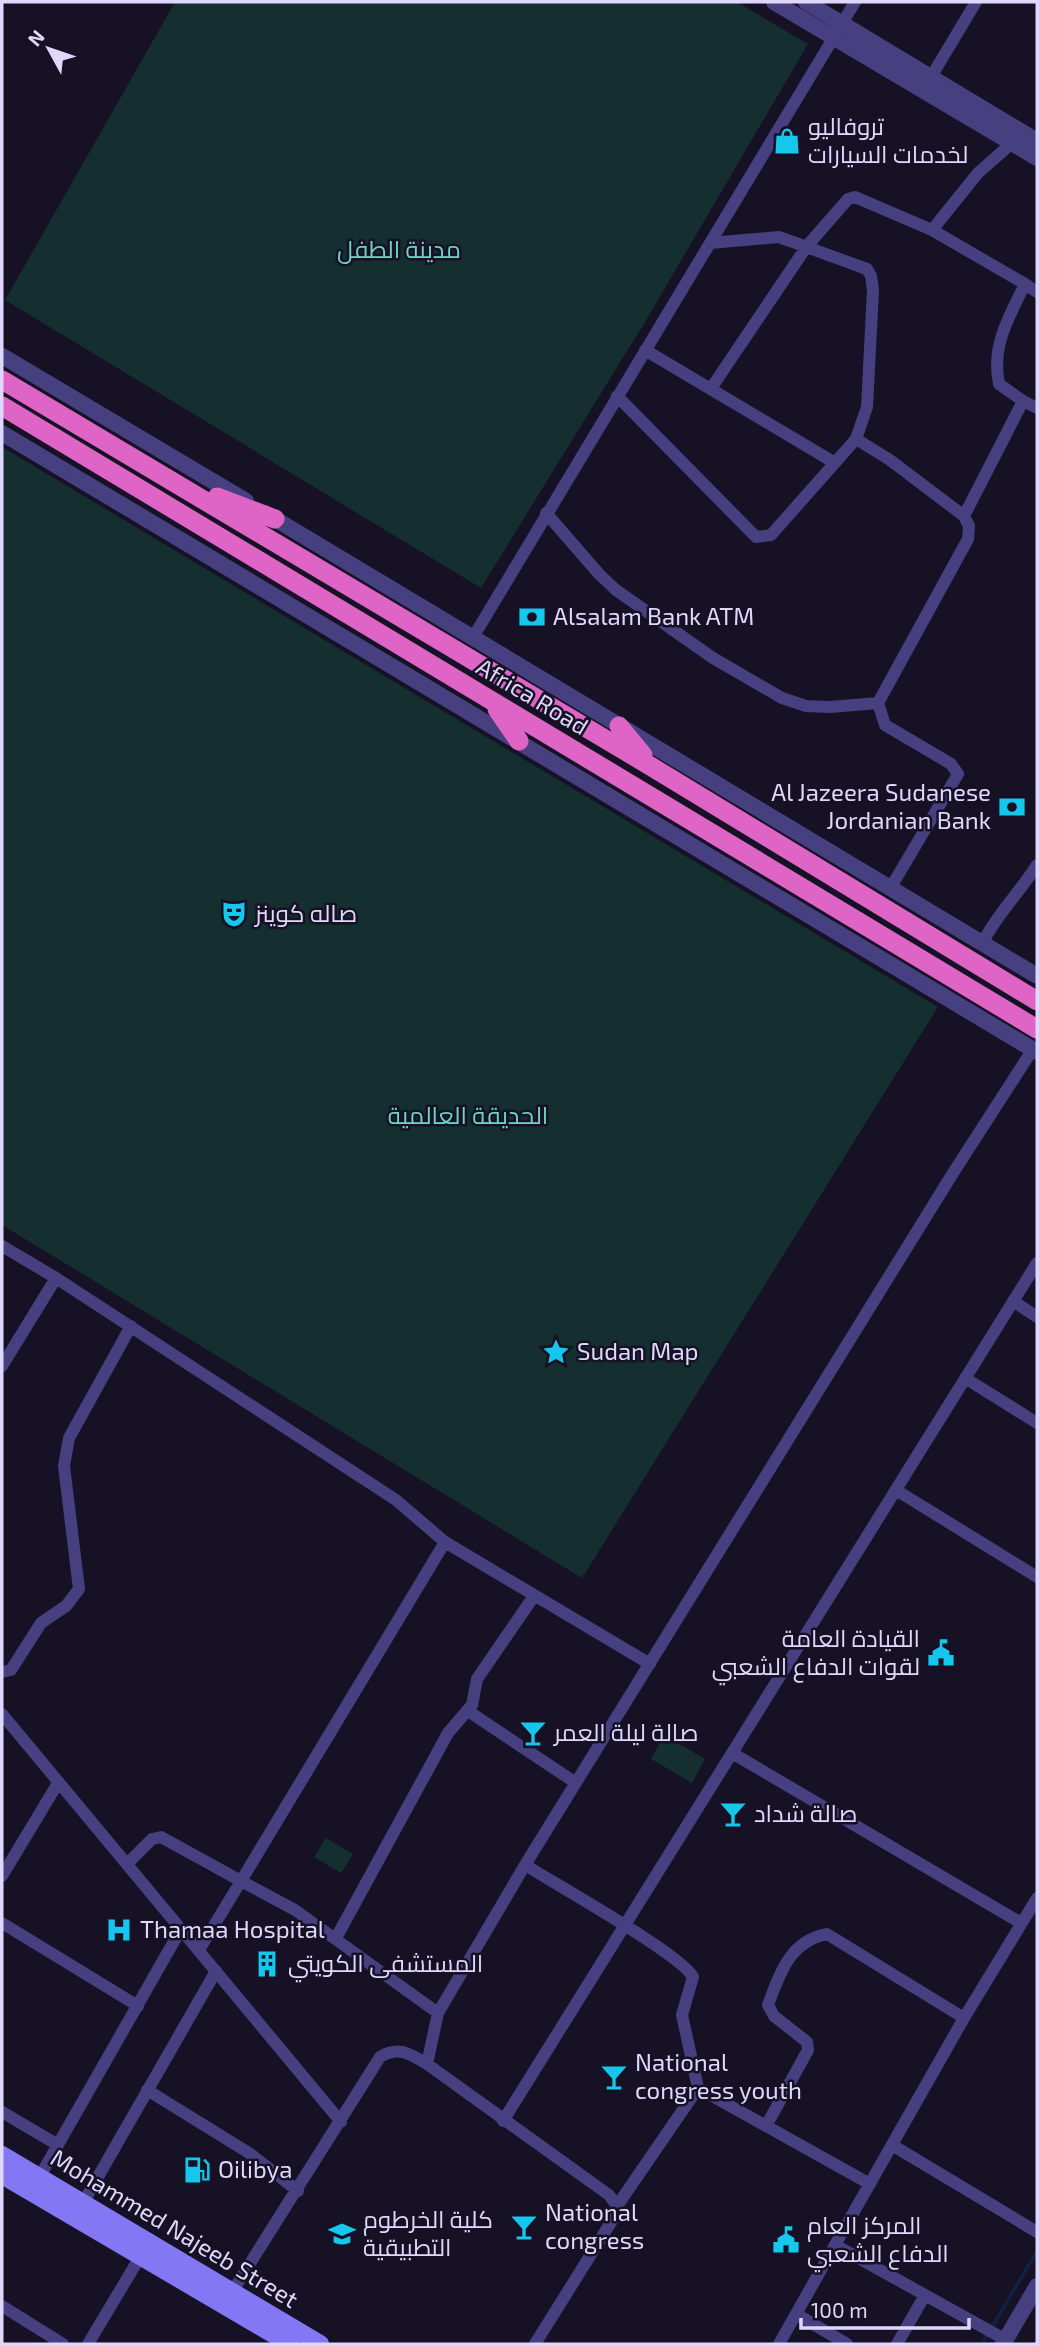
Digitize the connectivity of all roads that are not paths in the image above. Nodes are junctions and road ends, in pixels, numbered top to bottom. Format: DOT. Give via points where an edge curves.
graph roads {
  1 [pos="774,2"];
  2 [pos="806,2"];
  3 [pos="855,2"];
  4 [pos="976,2"];
  5 [pos="838,30"];
  6 [pos="931,77"];
  7 [pos="1037,141"];
  8 [pos="1012,143"];
  9 [pos="1037,159"];
  10 [pos="932,230"];
  11 [pos="710,243"];
  12 [pos="807,246"];
  13 [pos="1025,284"];
  14 [pos="1037,292"];
  15 [pos="645,350"];
  16 [pos="2,356"];
  17 [pos="2,380"];
  18 [pos="712,387"];
  19 [pos="617,396"];
  20 [pos="1023,401"];
  21 [pos="2,406"];
  22 [pos="1037,408"];
  23 [pos="2,433"];
  24 [pos="856,439"];
  25 [pos="835,463"];
  26 [pos="174,481"];
  27 [pos="546,513"];
  28 [pos="964,516"];
  29 [pos="275,519"];
  30 [pos="472,639"];
  31 [pos="493,702"];
  32 [pos="878,703"];
  33 [pos="619,726"];
  34 [pos="519,741"];
  35 [pos="652,766"];
  36 [pos="1037,865"];
  37 [pos="844,883"];
  38 [pos="891,887"];
  39 [pos="881,907"];
  40 [pos="843,913"];
  41 [pos="870,930"];
  42 [pos="983,942"];
  43 [pos="1037,976"];
  44 [pos="1037,1001"];
  45 [pos="1037,1029"];
  46 [pos="1035,1051"];
  47 [pos="2,1246"];
  48 [pos="1037,1263"];
  49 [pos="56,1278"];
  50 [pos="1013,1301"];
  51 [pos="1037,1317"];
  52 [pos="131,1326"];
  53 [pos="2,1366"];
  54 [pos="965,1378"];
  55 [pos="1037,1423"];
  56 [pos="896,1490"];
  57 [pos="445,1542"];
  58 [pos="1037,1577"];
  59 [pos="534,1596"];
  60 [pos="650,1664"];
  61 [pos="2,1672"];
  62 [pos="468,1711"];
  63 [pos="2,1714"];
  64 [pos="732,1752"];
  65 [pos="58,1783"];
  66 [pos="576,1783"];
  67 [pos="127,1864"];
  68 [pos="525,1865"];
  69 [pos="2,1876"];
  70 [pos="241,1881"];
  71 [pos="1037,1898"];
  72 [pos="2,1923"];
  73 [pos="1021,1923"];
  74 [pos="624,1926"];
  75 [pos="181,1929"];
  76 [pos="336,1938"];
  77 [pos="199,1950"];
  78 [pos="216,1970"];
  79 [pos="138,2006"];
  80 [pos="438,2013"];
  81 [pos="964,2018"];
  82 [pos="427,2064"];
  83 [pos="698,2088"];
  84 [pos="147,2090"];
  85 [pos="2,2112"];
  86 [pos="503,2121"];
  87 [pos="341,2122"];
  88 [pos="766,2126"];
  89 [pos="58,2145"];
  90 [pos="892,2145"];
  91 [pos="2,2155"];
  92 [pos="2,2175"];
  93 [pos="39,2178"];
  94 [pos="870,2183"];
  95 [pos="298,2191"];
  96 [pos="83,2203"];
  97 [pos="617,2206"];
  98 [pos="1037,2232"];
  99 [pos="835,2245"];
  100 [pos="140,2257"];
  101 [pos="1037,2286"];
  102 [pos="232,2292"];
  103 [pos="925,2295"];
  104 [pos="3,2309"];
  105 [pos="796,2314"];
  106 [pos="1004,2342"];
  107 [pos="63,2344"];
  108 [pos="88,2344"];
  109 [pos="289,2344"];
  110 [pos="320,2344"];
  111 [pos="535,2344"];
  112 [pos="779,2344"];
  113 [pos="847,2344"];
  114 [pos="897,2344"];
  1 -- 5 [label="street"];
  2 -- 5 [label="street"];
  3 -- 5 [label="street"];
  4 -- 6 [label="street"];
  5 -- 6 [label="street"];
  5 -- 8 [label="street"];
  5 -- 11 [label="street"];
  6 -- 7 [label="street"];
  8 -- 9 [label="street"];
  8 -- 10 [label="street" via="978,173"];
  10 -- 12 [label="street" via="855,197 842,203"];
  10 -- 13 [label="street"];
  11 -- 12 [label="street" via="779,237"];
  11 -- 15 [label="street"];
  12 -- 18 [label="street"];
  12 -- 24 [label="street" via="867,269 871,276 867,408"];
  13 -- 14 [label="street"];
  13 -- 20 [label="street" via="1006,323 995,363 999,384"];
  15 -- 18 [label="street"];
  15 -- 19 [label="street"];
  16 -- 29 [label="street, Africa Road"];
  17 -- 26 [label="highway, Africa Road"];
  18 -- 25 [label="street"];
  19 -- 25 [label="street" via="756,537 771,536"];
  19 -- 27 [label="street"];
  20 -- 22 [label="street"];
  20 -- 28 [label="street"];
  21 -- 31 [label="highway, Africa Road"];
  23 -- 34 [label="street, Africa Road"];
  24 -- 25 [label="street"];
  24 -- 28 [label="street"];
  26 -- 29 [label="highway"];
  26 -- 35 [label="highway, Africa Road"];
  27 -- 30 [label="street"];
  27 -- 32 [label="street" via="617,590 765,690 806,706"];
  28 -- 32 [label="street" via="968,539"];
  29 -- 30 [label="street, Africa Road"];
  30 -- 33 [label="street, Africa Road"];
  31 -- 34 [label="highway"];
  31 -- 40 [label="highway, Africa Road"];
  32 -- 38 [label="street" via="885,725 951,764 958,774"];
  33 -- 35 [label="highway"];
  33 -- 38 [label="street, Africa Road"];
  34 -- 46 [label="street, Africa Road"];
  35 -- 37 [label="highway, Africa Road"];
  36 -- 42 [label="street" via="995,918"];
  37 -- 39 [label="highway, Africa Road"];
  37 -- 40 [label="highway"];
  38 -- 42 [label="street, Africa Road"];
  39 -- 41 [label="highway"];
  39 -- 44 [label="highway, Africa Road"];
  40 -- 41 [label="highway, Africa Road"];
  41 -- 45 [label="highway, Africa Road"];
  42 -- 43 [label="street, Africa Road"];
  46 -- 60 [label="street" via="953,1172"];
  47 -- 49 [label="street"];
  48 -- 50 [label="street"];
  49 -- 52 [label="street"];
  49 -- 53 [label="street"];
  50 -- 51 [label="street"];
  50 -- 54 [label="street"];
  52 -- 57 [label="street" via="396,1500"];
  52 -- 61 [label="street" via="66,1449 64,1466 79,1589 41,1623 11,1670"];
  54 -- 55 [label="street"];
  54 -- 56 [label="street"];
  56 -- 58 [label="street"];
  56 -- 64 [label="street"];
  57 -- 59 [label="street"];
  57 -- 70 [label="street"];
  59 -- 60 [label="street"];
  59 -- 62 [label="street" via="477,1679"];
  60 -- 66 [label="street"];
  62 -- 66 [label="street"];
  62 -- 76 [label="street" via="448,1734"];
  63 -- 65 [label="street"];
  64 -- 73 [label="street"];
  64 -- 74 [label="street"];
  65 -- 67 [label="street"];
  65 -- 69 [label="street"];
  66 -- 68 [label="street"];
  67 -- 70 [label="street" via="152,1839 161,1837"];
  67 -- 75 [label="street"];
  68 -- 74 [label="street"];
  68 -- 80 [label="street"];
  70 -- 76 [label="street"];
  70 -- 77 [label="street"];
  71 -- 73 [label="street"];
  72 -- 79 [label="street"];
  73 -- 81 [label="street"];
  74 -- 83 [label="street" via="693,1977 682,2015"];
  74 -- 86 [label="street"];
  75 -- 77 [label="street"];
  75 -- 79 [label="street"];
  76 -- 80 [label="street"];
  77 -- 78 [label="street"];
  78 -- 84 [label="street"];
  78 -- 87 [label="street"];
  79 -- 89 [label="street"];
  80 -- 82 [label="street"];
  81 -- 88 [label="street" via="827,1934 811,1937 782,1968 768,2005 774,2016 807,2042 808,2050"];
  81 -- 90 [label="street"];
  82 -- 86 [label="street"];
  82 -- 87 [label="street" via="400,2050 380,2057"];
  83 -- 88 [label="street"];
  83 -- 97 [label="street"];
  84 -- 95 [label="street" via="239,2146"];
  84 -- 96 [label="street"];
  85 -- 89 [label="street"];
  86 -- 97 [label="street" via="609,2195"];
  87 -- 95 [label="street"];
  88 -- 94 [label="street"];
  89 -- 93 [label="street"];
  90 -- 94 [label="street"];
  90 -- 98 [label="street"];
  91 -- 93 [label="main road, Mohammed Najeeb Street"];
  92 -- 100 [label="main road, Mohammed Najeeb Street"];
  93 -- 96 [label="main road, Mohammed Najeeb Street"];
  94 -- 99 [label="street"];
  95 -- 102 [label="street"];
  96 -- 102 [label="main road, Mohammed Najeeb Street"];
  97 -- 111 [label="street"];
  99 -- 103 [label="street"];
  99 -- 105 [label="street"];
  100 -- 108 [label="street"];
  100 -- 109 [label="main road, Mohammed Najeeb Street"];
  101 -- 106 [label="street"];
  102 -- 110 [label="main road, Mohammed Najeeb Street"];
  103 -- 106 [label="street"];
  103 -- 114 [label="street"];
  104 -- 107 [label="street"];
  105 -- 112 [label="street"];
  105 -- 113 [label="street"];
}
